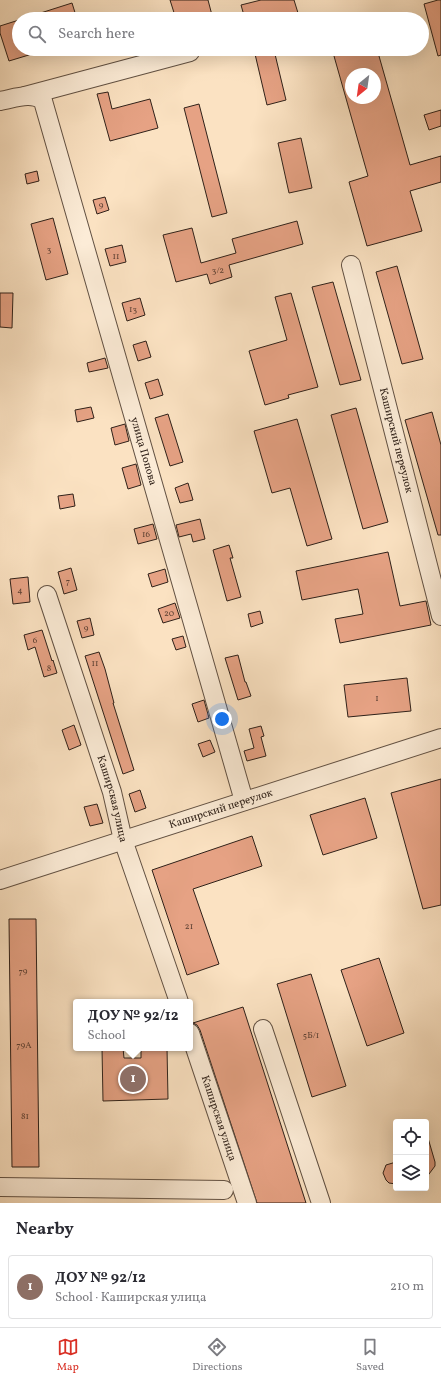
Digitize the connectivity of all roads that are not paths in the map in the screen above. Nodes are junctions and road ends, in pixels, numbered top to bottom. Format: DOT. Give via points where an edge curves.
graph roads {
  1 [pos="175,56"];
  2 [pos="7,100"];
  3 [pos="351,266"];
  4 [pos="47,595"];
  5 [pos="441,616"];
  6 [pos="441,738"];
  7 [pos="244,801"];
  8 [pos="123,840"];
  9 [pos="0,880"];
  10 [pos="178,999"];
  11 [pos="263,1029"];
  12 [pos="193,1042"];
  13 [pos="0,1187"];
  14 [pos="224,1190"];
  15 [pos="247,1203"];
  16 [pos="321,1203"];
  1 -- 2 [label="street"];
  2 -- 7 [label="street, улица Попова" via="34,96 43,101"];
  3 -- 5 [label="street, Каширский переулок"];
  4 -- 8 [label="street, Каширская улица" via="112,792"];
  6 -- 7 [label="street, Каширский переулок"];
  7 -- 8 [label="street, Каширский переулок"];
  8 -- 9 [label="street, Каширский переулок"];
  8 -- 10 [label="street, Каширская улица"];
  11 -- 16 [label="street"];
  12 -- 15 [label="street, Каширская улица"];
  13 -- 14 [label="street"];
}
